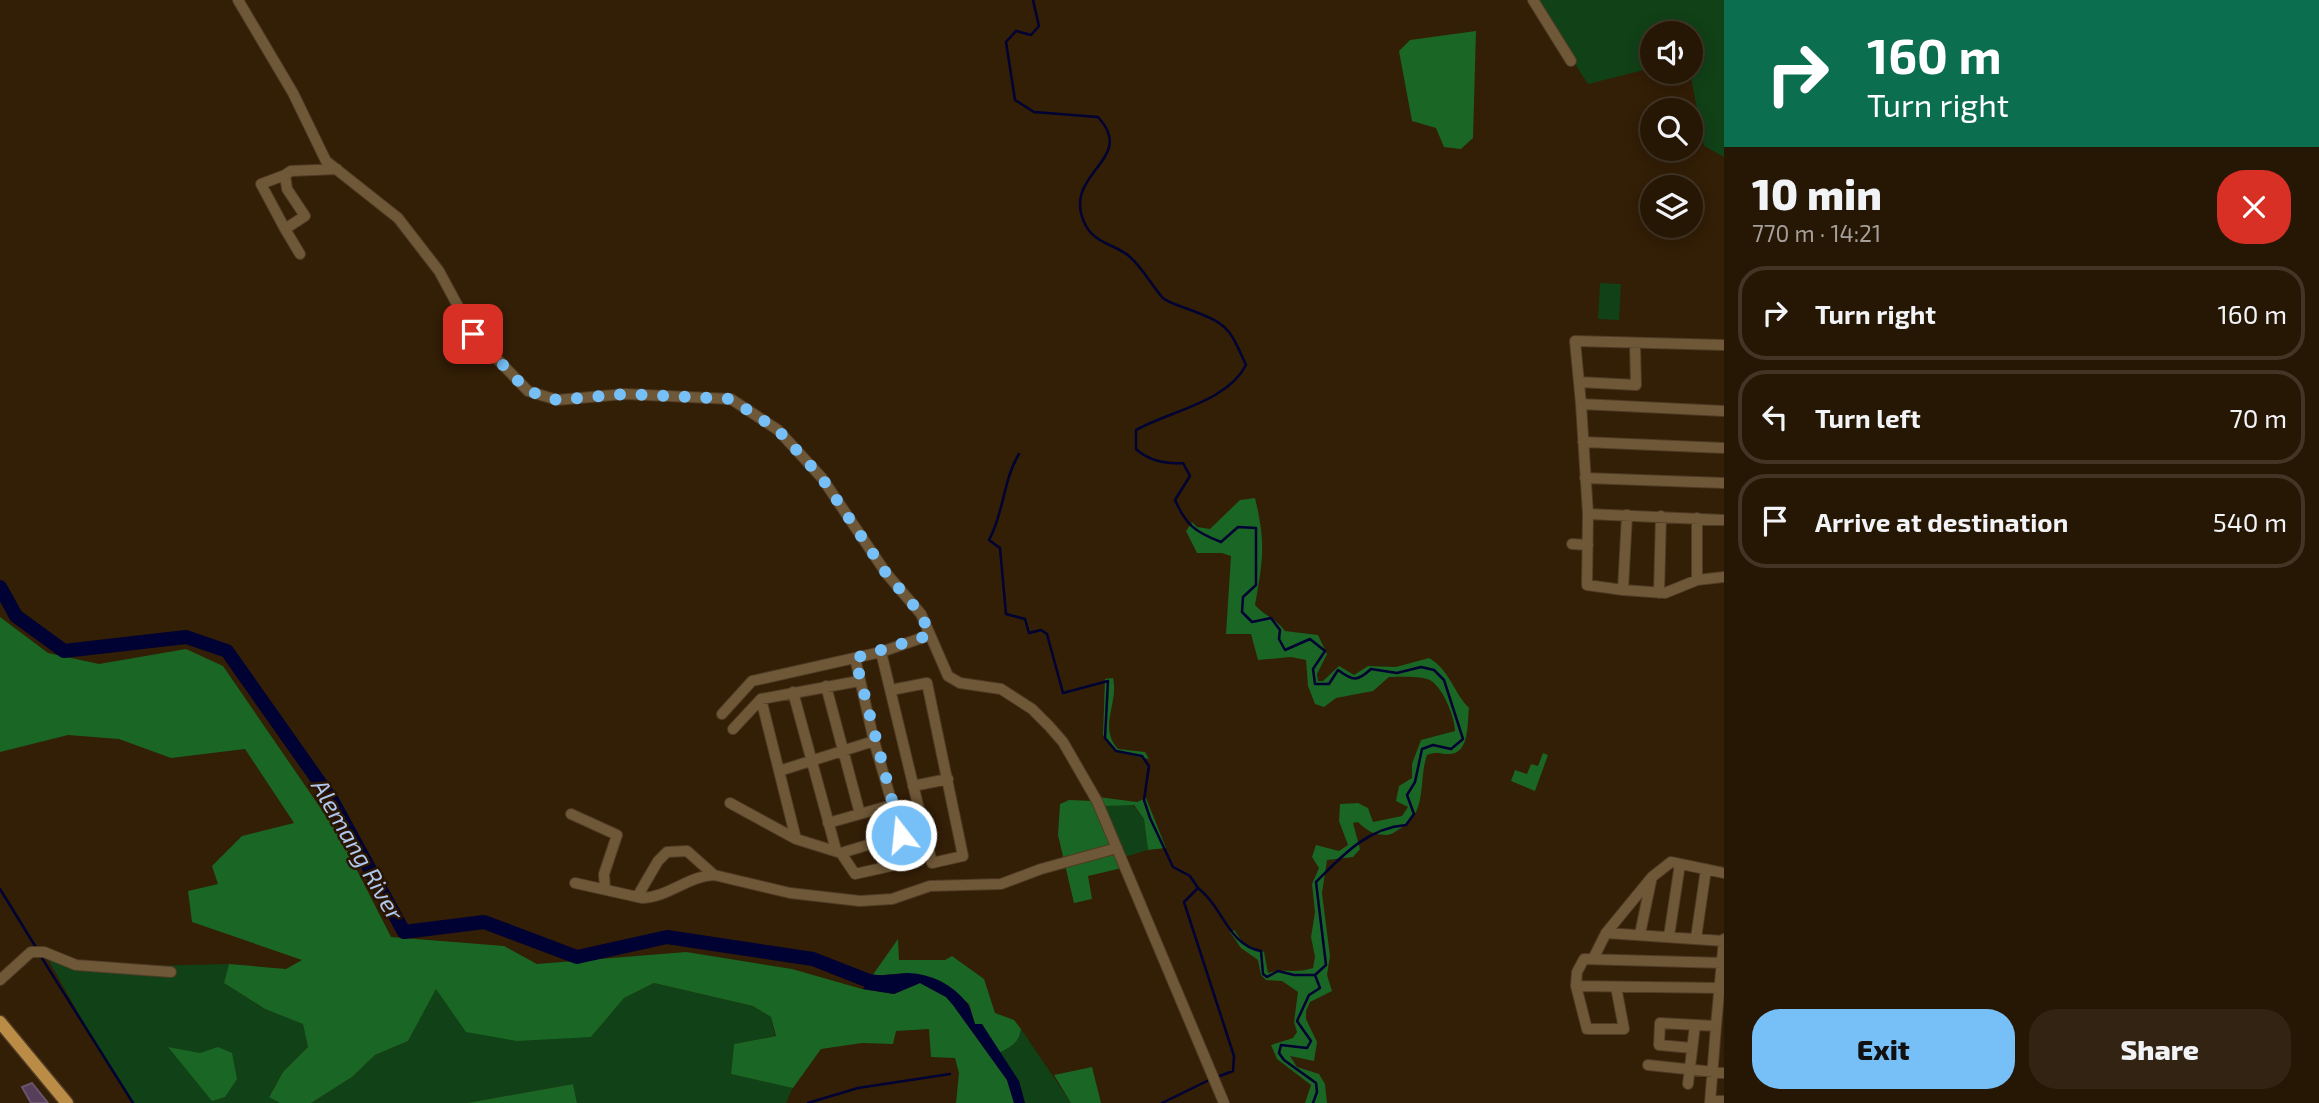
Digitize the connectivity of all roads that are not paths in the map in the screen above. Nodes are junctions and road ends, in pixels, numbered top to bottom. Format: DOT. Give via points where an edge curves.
graph roads {
  1 [pos="238,0"];
  2 [pos="1533,0"];
  3 [pos="1571,61"];
  4 [pos="337,169"];
  5 [pos="285,175"];
  6 [pos="285,229"];
  7 [pos="300,254"];
  8 [pos="1635,344"];
  9 [pos="1724,345"];
  10 [pos="1579,382"];
  11 [pos="1581,404"];
  12 [pos="1724,411"];
  13 [pos="1583,442"];
  14 [pos="1724,448"];
  15 [pos="1585,478"];
  16 [pos="1724,483"];
  17 [pos="1588,514"];
  18 [pos="1626,515"];
  19 [pos="1661,516"];
  20 [pos="1697,518"];
  21 [pos="1724,520"];
  22 [pos="1572,544"];
  23 [pos="1588,545"];
  24 [pos="1724,577"];
  25 [pos="1697,580"];
  26 [pos="1623,590"];
  27 [pos="1659,593"];
  28 [pos="930,635"];
  29 [pos="881,652"];
  30 [pos="855,658"];
  31 [pos="859,681"];
  32 [pos="826,686"];
  33 [pos="891,691"];
  34 [pos="793,692"];
  35 [pos="761,699"];
  36 [pos="722,714"];
  37 [pos="733,729"];
  38 [pos="874,741"];
  39 [pos="843,752"];
  40 [pos="810,761"];
  41 [pos="779,771"];
  42 [pos="948,779"];
  43 [pos="913,786"];
  44 [pos="730,803"];
  45 [pos="892,805"];
  46 [pos="571,814"];
  47 [pos="860,814"];
  48 [pos="828,823"];
  49 [pos="901,835"];
  50 [pos="796,839"];
  51 [pos="1117,848"];
  52 [pos="838,851"];
  53 [pos="1680,864"];
  54 [pos="1706,869"];
  55 [pos="1724,873"];
  56 [pos="714,875"];
  57 [pos="1652,877"];
  58 [pos="575,883"];
  59 [pos="605,890"];
  60 [pos="637,897"];
  61 [pos="1606,933"];
  62 [pos="1640,934"];
  63 [pos="1669,936"];
  64 [pos="1696,938"];
  65 [pos="1724,940"];
  66 [pos="1593,959"];
  67 [pos="1723,963"];
  68 [pos="171,972"];
  69 [pos="0,980"];
  70 [pos="1576,986"];
  71 [pos="1616,987"];
  72 [pos="1722,988"];
  73 [pos="0,1022"];
  74 [pos="1695,1024"];
  75 [pos="1716,1026"];
  76 [pos="1692,1048"];
  77 [pos="1719,1048"];
  78 [pos="1648,1065"];
  79 [pos="1690,1071"];
  80 [pos="1712,1073"];
  81 [pos="1724,1073"];
  82 [pos="1688,1084"];
  83 [pos="1724,1101"];
  84 [pos="1710,1102"];
  85 [pos="67,1103"];
  86 [pos="1224,1103"];
  1 -- 4 [label="street" via="293,93 326,161"];
  2 -- 3 [label="street"];
  4 -- 5 [label="street" via="291,170"];
  4 -- 28 [label="street" via="398,218 439,271 473,334 528,391 557,400 625,394 731,399 778,430 822,478 886,573 921,614"];
  5 -- 6 [label="street" via="287,189 305,216"];
  5 -- 6 [label="street" via="261,184"];
  6 -- 7 [label="street"];
  8 -- 9 [label="street"];
  8 -- 10 [label="street" via="1636,385"];
  8 -- 10 [label="street" via="1575,341"];
  10 -- 11 [label="street"];
  11 -- 12 [label="street"];
  11 -- 13 [label="street"];
  13 -- 14 [label="street"];
  13 -- 15 [label="street"];
  15 -- 16 [label="street"];
  15 -- 17 [label="street"];
  17 -- 18 [label="street"];
  17 -- 23 [label="street"];
  18 -- 19 [label="street"];
  18 -- 26 [label="street"];
  19 -- 20 [label="street"];
  19 -- 27 [label="street"];
  20 -- 21 [label="street"];
  20 -- 25 [label="street"];
  22 -- 23 [label="street"];
  23 -- 26 [label="street" via="1587,586"];
  24 -- 25 [label="street"];
  25 -- 27 [label="street"];
  26 -- 27 [label="street"];
  28 -- 29 [label="street"];
  28 -- 51 [label="street" via="952,680 1001,689 1032,709 1063,741"];
  29 -- 30 [label="street"];
  29 -- 33 [label="street"];
  30 -- 31 [label="street"];
  30 -- 36 [label="street" via="752,681"];
  31 -- 32 [label="street"];
  31 -- 38 [label="street"];
  32 -- 34 [label="street"];
  32 -- 39 [label="street"];
  33 -- 42 [label="street" via="927,683"];
  33 -- 43 [label="street"];
  34 -- 35 [label="street"];
  34 -- 40 [label="street"];
  35 -- 37 [label="street"];
  35 -- 41 [label="street"];
  38 -- 39 [label="street"];
  38 -- 45 [label="street"];
  39 -- 40 [label="street"];
  39 -- 47 [label="street"];
  40 -- 41 [label="street"];
  40 -- 48 [label="street"];
  41 -- 50 [label="street"];
  42 -- 43 [label="street"];
  42 -- 43 [label="street" via="963,856 932,863"];
  44 -- 50 [label="street"];
  45 -- 47 [label="street"];
  45 -- 49 [label="street"];
  46 -- 59 [label="street" via="617,835 604,874"];
  47 -- 48 [label="street"];
  48 -- 52 [label="street"];
  49 -- 52 [label="street"];
  49 -- 52 [label="street" via="909,862 855,874"];
  50 -- 52 [label="street"];
  51 -- 56 [label="street" via="1001,884 929,886 892,899 867,901 790,893"];
  51 -- 86 [label="street"];
  53 -- 54 [label="street"];
  53 -- 57 [label="street" via="1671,862"];
  53 -- 63 [label="street"];
  54 -- 55 [label="street"];
  54 -- 64 [label="street"];
  56 -- 60 [label="street" via="660,896"];
  56 -- 60 [label="street" via="687,851 667,852"];
  57 -- 61 [label="street"];
  57 -- 62 [label="street"];
  58 -- 59 [label="street"];
  59 -- 60 [label="street"];
  61 -- 62 [label="street"];
  61 -- 66 [label="street"];
  62 -- 63 [label="street"];
  63 -- 64 [label="street"];
  64 -- 65 [label="street"];
  65 -- 67 [label="street"];
  66 -- 67 [label="street"];
  66 -- 70 [label="street" via="1584,959"];
  67 -- 72 [label="street"];
  68 -- 69 [label="street" via="76,965 44,952 31,952"];
  70 -- 71 [label="street"];
  70 -- 71 [label="street" via="1587,1029 1624,1029"];
  71 -- 72 [label="street"];
  72 -- 75 [label="street"];
  73 -- 85 [label="main road"];
  74 -- 75 [label="street"];
  74 -- 76 [label="street"];
  74 -- 76 [label="street" via="1660,1023 1654,1045"];
  75 -- 77 [label="street"];
  76 -- 79 [label="street"];
  77 -- 80 [label="street"];
  78 -- 79 [label="street"];
  79 -- 80 [label="street"];
  79 -- 82 [label="street"];
  80 -- 81 [label="street"];
  80 -- 84 [label="street"];
  83 -- 84 [label="street"];
}
